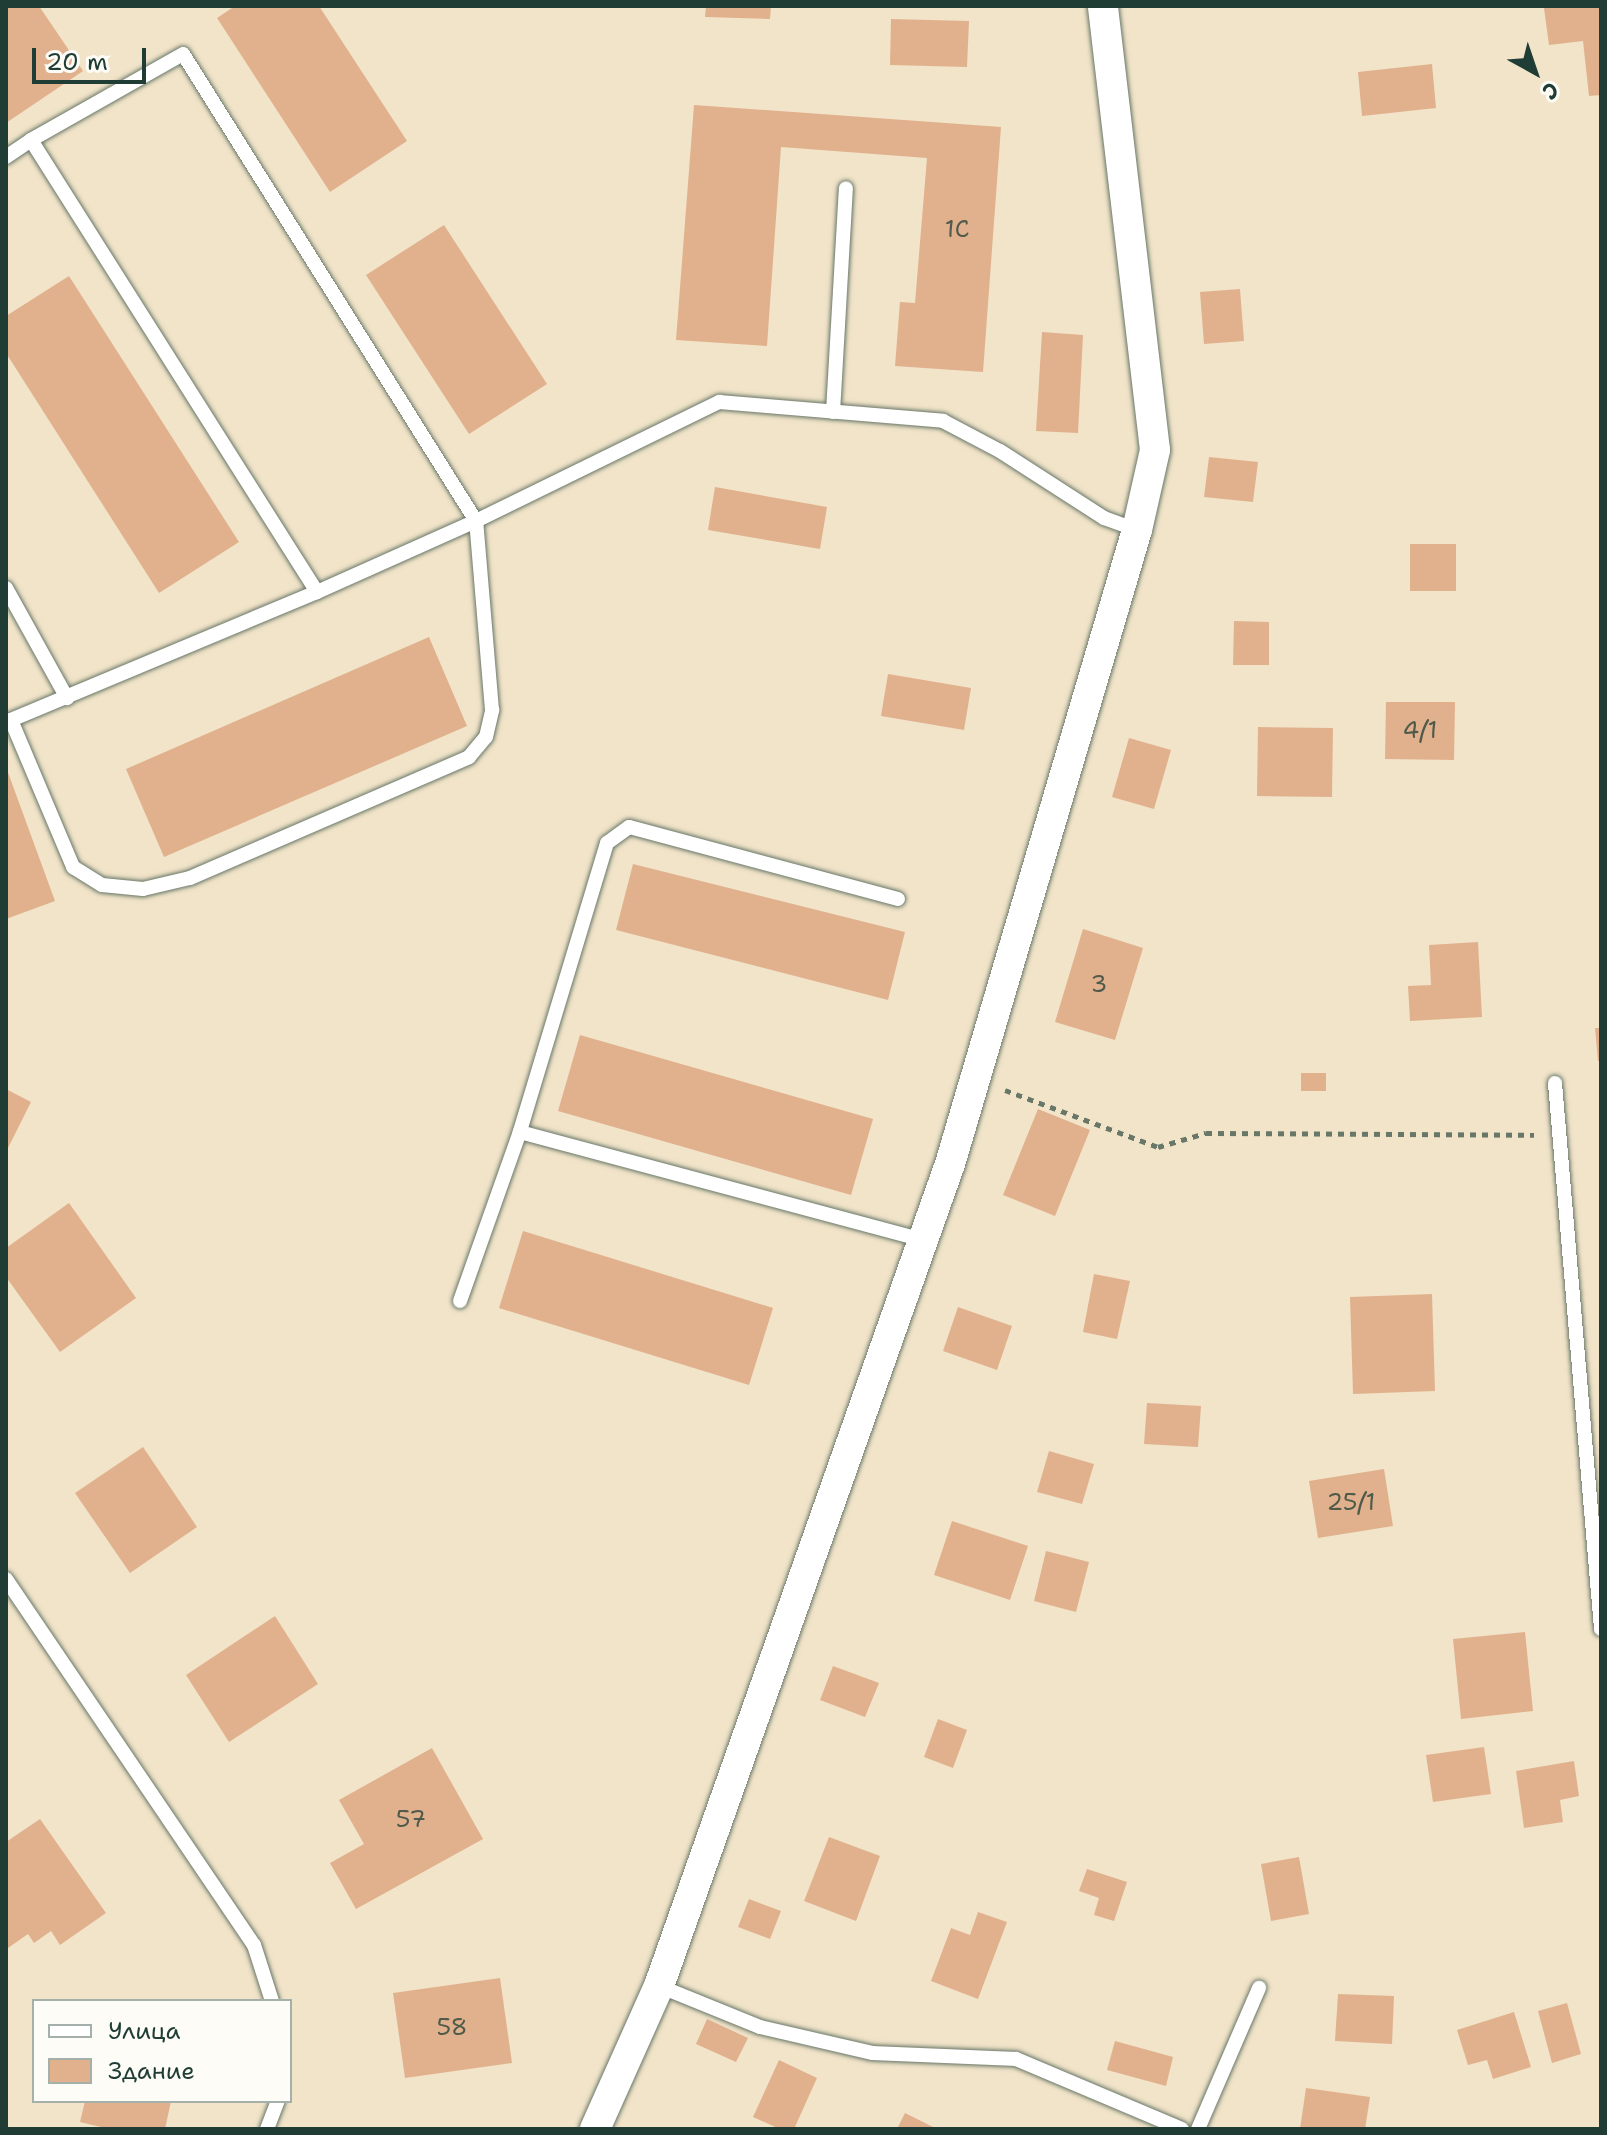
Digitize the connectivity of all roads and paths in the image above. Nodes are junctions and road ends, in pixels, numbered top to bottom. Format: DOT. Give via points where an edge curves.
graph roads {
  1 [pos="1103,6"];
  2 [pos="31,140"];
  3 [pos="6,157"];
  4 [pos="846,188"];
  5 [pos="833,412"];
  6 [pos="476,521"];
  7 [pos="1137,530"];
  8 [pos="6,588"];
  9 [pos="317,592"];
  10 [pos="67,698"];
  11 [pos="9,721"];
  12 [pos="898,899"];
  13 [pos="976,1078"];
  14 [pos="1555,1083"];
  15 [pos="520,1132"];
  16 [pos="1559,1135"];
  17 [pos="924,1240"];
  18 [pos="460,1301"];
  19 [pos="6,1579"];
  20 [pos="1601,1629"];
  21 [pos="659,1986"];
  22 [pos="1259,1988"];
  23 [pos="271,1999"];
  24 [pos="277,2103"];
  25 [pos="267,2129"];
  26 [pos="595,2129"];
  27 [pos="1182,2129"];
  28 [pos="1198,2129"];
  1 -- 7 [label="street" via="1155,450"];
  2 -- 3 [label="lane"];
  2 -- 6 [label="lane" via="183,54"];
  2 -- 9 [label="lane"];
  4 -- 5 [label="lane"];
  5 -- 6 [label="lane" via="719,402"];
  5 -- 7 [label="lane" via="943,421 1104,518"];
  6 -- 9 [label="lane"];
  6 -- 11 [label="lane" via="492,710 486,737 469,757 219,866 143,889 102,885 73,867"];
  7 -- 13 [label="street"];
  8 -- 10 [label="lane"];
  9 -- 10 [label="lane"];
  10 -- 11 [label="lane"];
  12 -- 15 [label="lane" via="629,827 607,843"];
  13 -- 16 [label="path" via="1158,1147 1206,1133"];
  13 -- 17 [label="street"];
  14 -- 16 [label="lane"];
  15 -- 17 [label="lane"];
  15 -- 18 [label="lane"];
  16 -- 20 [label="lane"];
  17 -- 21 [label="street"];
  19 -- 23 [label="lane" via="254,1945"];
  21 -- 26 [label="street"];
  21 -- 27 [label="lane" via="760,2027 873,2053 1016,2059"];
  22 -- 28 [label="lane"];
  24 -- 25 [label="lane"];
}
